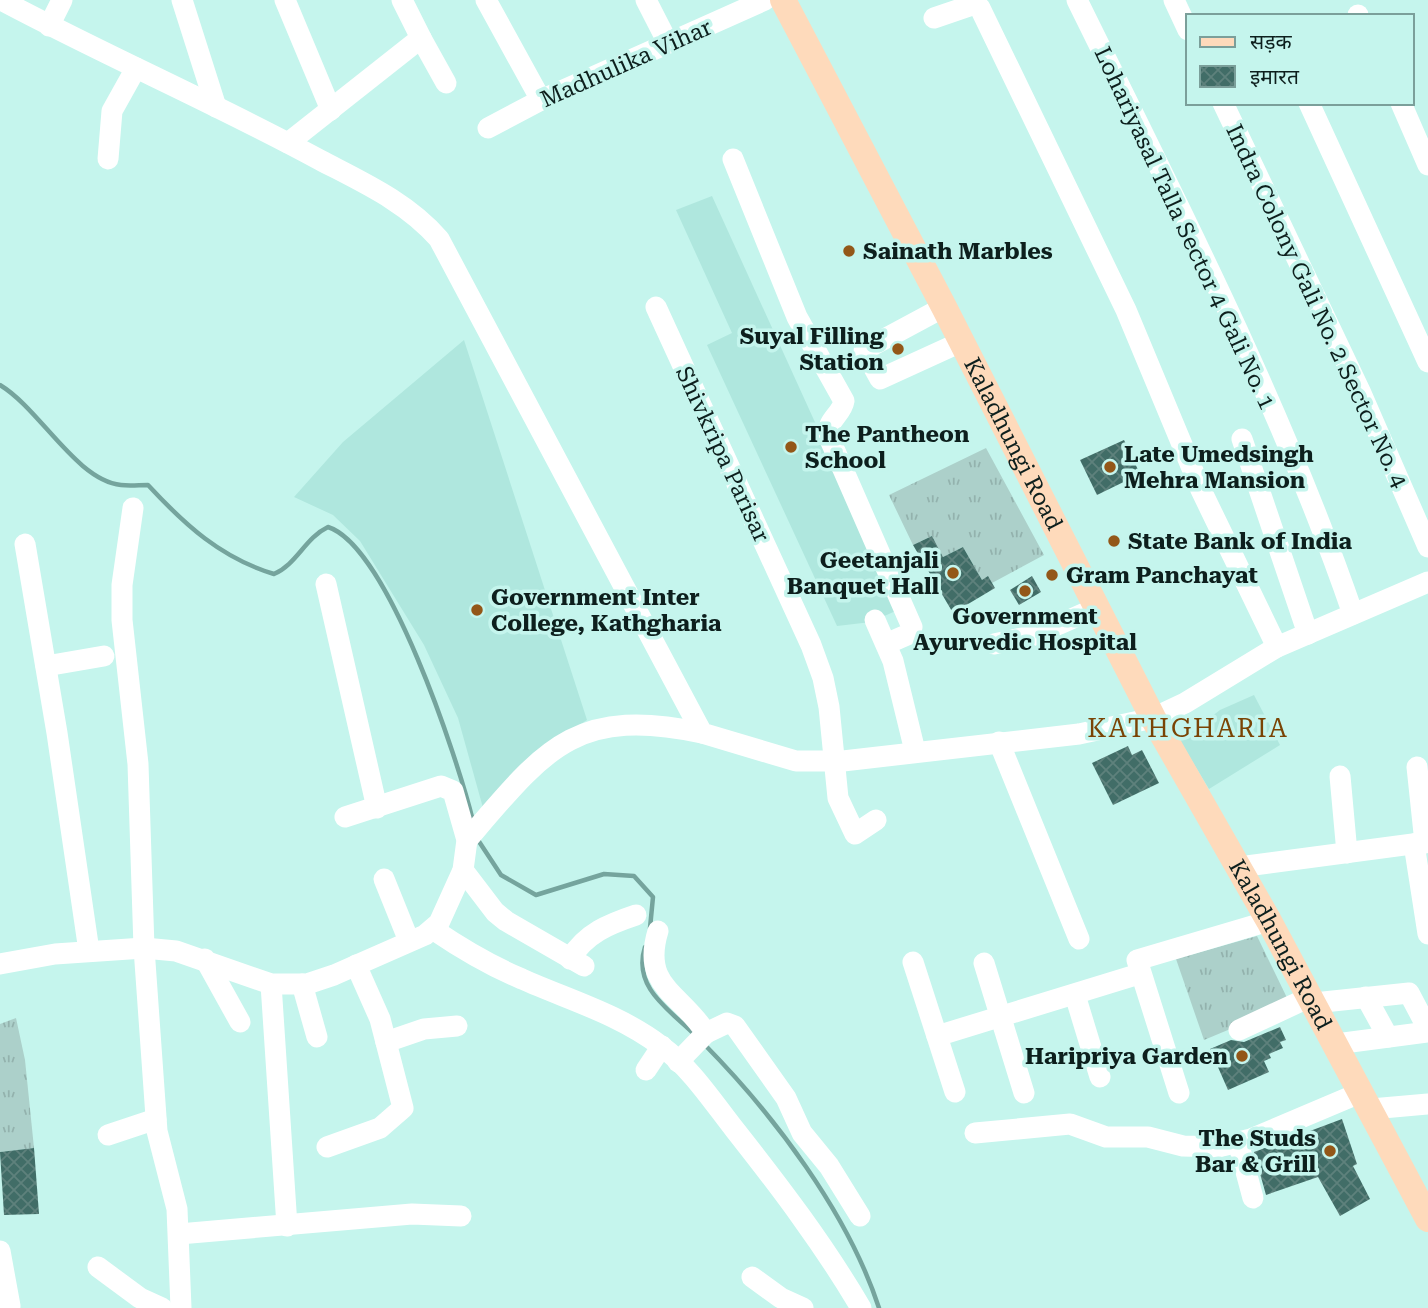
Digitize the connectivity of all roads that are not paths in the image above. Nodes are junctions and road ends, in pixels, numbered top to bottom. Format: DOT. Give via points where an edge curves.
graph roads {
  1 [pos="1,0"];
  2 [pos="62,0"];
  3 [pos="182,0"];
  4 [pos="402,0"];
  5 [pos="486,0"];
  6 [pos="646,0"];
  7 [pos="765,0"];
  8 [pos="783,0"];
  9 [pos="1077,0"];
  10 [pos="1174,0"];
  11 [pos="290,2"];
  12 [pos="934,18"];
  13 [pos="49,26"];
  14 [pos="1186,26"];
  15 [pos="421,38"];
  16 [pos="668,43"];
  17 [pos="136,68"];
  18 [pos="446,83"];
  19 [pos="541,100"];
  20 [pos="1224,105"];
  21 [pos="1310,105"];
  22 [pos="1402,105"];
  23 [pos="216,107"];
  24 [pos="331,110"];
  25 [pos="488,128"];
  26 [pos="288,143"];
  27 [pos="108,159"];
  28 [pos="733,159"];
  29 [pos="1428,165"];
  30 [pos="656,307"];
  31 [pos="944,307"];
  32 [pos="961,342"];
  33 [pos="1428,362"];
  34 [pos="1242,439"];
  35 [pos="133,508"];
  36 [pos="25,544"];
  37 [pos="1428,547"];
  38 [pos="1428,582"];
  39 [pos="326,584"];
  40 [pos="1096,608"];
  41 [pos="1353,614"];
  42 [pos="875,620"];
  43 [pos="1308,634"];
  44 [pos="886,644"];
  45 [pos="994,644"];
  46 [pos="1277,648"];
  47 [pos="104,656"];
  48 [pos="46,666"];
  49 [pos="1153,718"];
  50 [pos="702,733"];
  51 [pos="999,742"];
  52 [pos="915,751"];
  53 [pos="834,761"];
  54 [pos="1417,767"];
  55 [pos="1340,776"];
  56 [pos="377,808"];
  57 [pos="345,817"];
  58 [pos="876,820"];
  59 [pos="467,839"];
  60 [pos="1422,843"];
  61 [pos="1347,853"];
  62 [pos="1239,867"];
  63 [pos="463,870"];
  64 [pos="384,879"];
  65 [pos="636,915"];
  66 [pos="1269,921"];
  67 [pos="433,930"];
  68 [pos="658,930"];
  69 [pos="1428,934"];
  70 [pos="1079,939"];
  71 [pos="409,941"];
  72 [pos="144,948"];
  73 [pos="89,951"];
  74 [pos="205,959"];
  75 [pos="914,962"];
  76 [pos="984,963"];
  77 [pos="0,964"];
  78 [pos="356,965"];
  79 [pos="1139,974"];
  80 [pos="271,984"];
  81 [pos="302,984"];
  82 [pos="1075,995"];
  83 [pos="1366,997"];
  84 [pos="1312,1000"];
  85 [pos="1001,1016"];
  86 [pos="240,1022"];
  87 [pos="457,1026"];
  88 [pos="1238,1030"];
  89 [pos="1428,1030"];
  90 [pos="937,1036"];
  91 [pos="317,1037"];
  92 [pos="1388,1037"];
  93 [pos="701,1039"];
  94 [pos="386,1042"];
  95 [pos="1336,1044"];
  96 [pos="662,1046"];
  97 [pos="678,1062"];
  98 [pos="646,1070"];
  99 [pos="1100,1077"];
  100 [pos="955,1092"];
  101 [pos="1024,1093"];
  102 [pos="1179,1093"];
  103 [pos="1366,1101"];
  104 [pos="1428,1104"];
  105 [pos="156,1119"];
  106 [pos="975,1133"];
  107 [pos="108,1135"];
  108 [pos="1238,1142"];
  109 [pos="327,1147"];
  110 [pos="1253,1198"];
  111 [pos="461,1216"];
  112 [pos="860,1216"];
  113 [pos="1428,1219"];
  114 [pos="288,1226"];
  115 [pos="179,1234"];
  116 [pos="0,1251"];
  117 [pos="98,1268"];
  118 [pos="752,1277"];
  119 [pos="852,1304"];
  120 [pos="10,1306"];
  121 [pos="162,1308"];
  122 [pos="181,1308"];
  123 [pos="803,1308"];
  1 -- 13 [label="street"];
  2 -- 13 [label="street"];
  3 -- 23 [label="street"];
  4 -- 15 [label="street"];
  5 -- 19 [label="street"];
  6 -- 16 [label="street"];
  7 -- 16 [label="street, Madhulika Vihar"];
  8 -- 31 [label="main road, Kaladhungi Road"];
  9 -- 41 [label="street, Lohariyasal Talla Sector 4 Gali No. 1" via="1210,272 1324,533"];
  10 -- 14 [label="street"];
  11 -- 24 [label="street"];
  12 -- 46 [label="street" via="972,5 980,8 1126,310 1201,490"];
  13 -- 17 [label="street"];
  15 -- 18 [label="street"];
  15 -- 24 [label="street"];
  16 -- 19 [label="street, Madhulika Vihar"];
  17 -- 23 [label="street"];
  17 -- 27 [label="street" via="113,111"];
  19 -- 25 [label="street, Madhulika Vihar"];
  20 -- 37 [label="street, Indra Colony Gali No. 2 Sector No. 4" via="1360,391"];
  21 -- 33 [label="street"];
  22 -- 29 [label="street"];
  23 -- 26 [label="street"];
  24 -- 26 [label="street"];
  26 -- 50 [label="street" via="405,207 439,239"];
  28 -- 44 [label="street" via="797,317 844,401 828,435 912,627 909,634"];
  30 -- 53 [label="street, Shivkripa Parisar" via="811,645 829,707"];
  31 -- 32 [label="main road, Kaladhungi Road"];
  31 -- 32 [label="street" via="864,350 880,379"];
  32 -- 40 [label="main road, Kaladhungi Road"];
  34 -- 43 [label="street"];
  35 -- 72 [label="street" via="122,620 138,764"];
  36 -- 48 [label="street"];
  38 -- 41 [label="street"];
  39 -- 56 [label="street"];
  40 -- 45 [label="street" via="1035,635"];
  40 -- 49 [label="main road, Kaladhungi Road"];
  41 -- 43 [label="street"];
  42 -- 44 [label="street"];
  43 -- 46 [label="street"];
  44 -- 52 [label="street"];
  46 -- 49 [label="street"];
  47 -- 48 [label="street"];
  48 -- 73 [label="street"];
  49 -- 51 [label="street" via="1079,734"];
  49 -- 62 [label="main road, Kaladhungi Road"];
  50 -- 53 [label="street" via="796,761"];
  50 -- 59 [label="street" via="640,723 604,726 572,737 548,753"];
  51 -- 52 [label="street"];
  51 -- 70 [label="street"];
  52 -- 53 [label="street"];
  53 -- 58 [label="street, Shivkripa Parisar" via="838,798 855,834"];
  54 -- 60 [label="street"];
  55 -- 61 [label="street"];
  56 -- 57 [label="street"];
  56 -- 59 [label="street" via="447,786 453,791"];
  59 -- 63 [label="street"];
  60 -- 61 [label="street"];
  60 -- 69 [label="street"];
  61 -- 62 [label="street"];
  62 -- 66 [label="main road, Kaladhungi Road"];
  63 -- 65 [label="street" via="495,912 577,962 587,937"];
  63 -- 67 [label="street"];
  64 -- 71 [label="street"];
  66 -- 79 [label="street" via="1139,959"];
  66 -- 84 [label="main road, Kaladhungi Road"];
  67 -- 71 [label="street"];
  67 -- 96 [label="street" via="466,952 587,1004"];
  68 -- 93 [label="street" via="651,954 662,985"];
  71 -- 78 [label="street"];
  72 -- 73 [label="street"];
  72 -- 74 [label="street"];
  72 -- 105 [label="street"];
  73 -- 77 [label="street"];
  74 -- 80 [label="street"];
  74 -- 86 [label="street"];
  75 -- 90 [label="street"];
  76 -- 85 [label="street"];
  78 -- 81 [label="street"];
  78 -- 94 [label="street"];
  79 -- 82 [label="street"];
  79 -- 102 [label="street"];
  80 -- 81 [label="street"];
  80 -- 114 [label="street"];
  81 -- 91 [label="street"];
  82 -- 85 [label="street"];
  82 -- 99 [label="street"];
  83 -- 84 [label="street"];
  83 -- 89 [label="street" via="1409,993"];
  83 -- 92 [label="street"];
  84 -- 88 [label="street"];
  84 -- 95 [label="main road, Kaladhungi Road"];
  85 -- 90 [label="street"];
  85 -- 101 [label="street"];
  87 -- 94 [label="street" via="424,1029"];
  89 -- 92 [label="street"];
  90 -- 100 [label="street"];
  92 -- 95 [label="street"];
  93 -- 97 [label="street"];
  93 -- 112 [label="street" via="727,1023 735,1026"];
  94 -- 109 [label="street" via="402,1111 380,1128"];
  95 -- 103 [label="main road, Kaladhungi Road"];
  96 -- 97 [label="street"];
  96 -- 98 [label="street"];
  97 -- 119 [label="street" via="714,1102 831,1257"];
  103 -- 104 [label="street"];
  103 -- 108 [label="street"];
  103 -- 113 [label="main road, Kaladhungi Road"];
  105 -- 107 [label="street"];
  105 -- 115 [label="street"];
  106 -- 108 [label="street" via="1062,1124 1106,1137 1148,1137 1183,1146 1218,1147"];
  108 -- 110 [label="street"];
  111 -- 114 [label="street" via="412,1214"];
  114 -- 115 [label="street"];
  115 -- 122 [label="street"];
  116 -- 120 [label="street"];
  117 -- 121 [label="street"];
  118 -- 123 [label="street"];
}
